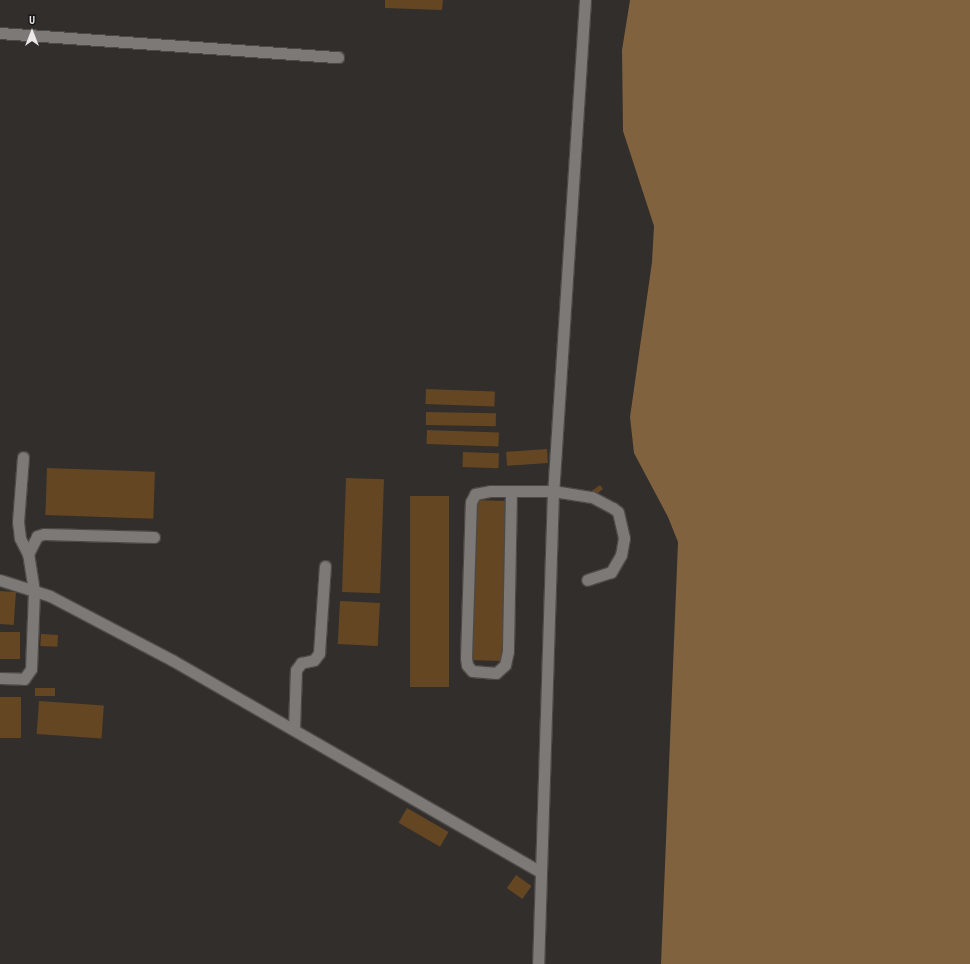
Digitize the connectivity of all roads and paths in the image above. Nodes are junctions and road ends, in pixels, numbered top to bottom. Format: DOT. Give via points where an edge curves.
graph roads {
  1 [pos="584,0"];
  2 [pos="0,33"];
  3 [pos="338,57"];
  4 [pos="23,457"];
  5 [pos="511,491"];
  6 [pos="553,491"];
  7 [pos="154,537"];
  8 [pos="28,554"];
  9 [pos="325,566"];
  10 [pos="0,580"];
  11 [pos="587,580"];
  12 [pos="34,591"];
  13 [pos="0,678"];
  14 [pos="294,729"];
  15 [pos="539,871"];
  16 [pos="538,964"];
  1 -- 6 [label="lane"];
  2 -- 3 [label="lane"];
  4 -- 8 [label="lane" via="18,522 20,538"];
  5 -- 5 [label="lane" via="475,494 471,502 466,658 467,666 472,671 496,672 505,665 508,651"];
  5 -- 6 [label="lane"];
  6 -- 11 [label="lane" via="592,497 618,512 624,538 621,555 610,572"];
  6 -- 15 [label="lane"];
  7 -- 8 [label="lane" via="44,534 37,536"];
  8 -- 12 [label="lane"];
  9 -- 14 [label="lane" via="319,653 314,660 301,663 296,670"];
  10 -- 12 [label="lane"];
  12 -- 13 [label="lane" via="31,669 24,679"];
  12 -- 14 [label="lane" via="172,660"];
  14 -- 15 [label="lane"];
  15 -- 16 [label="lane"];
}
